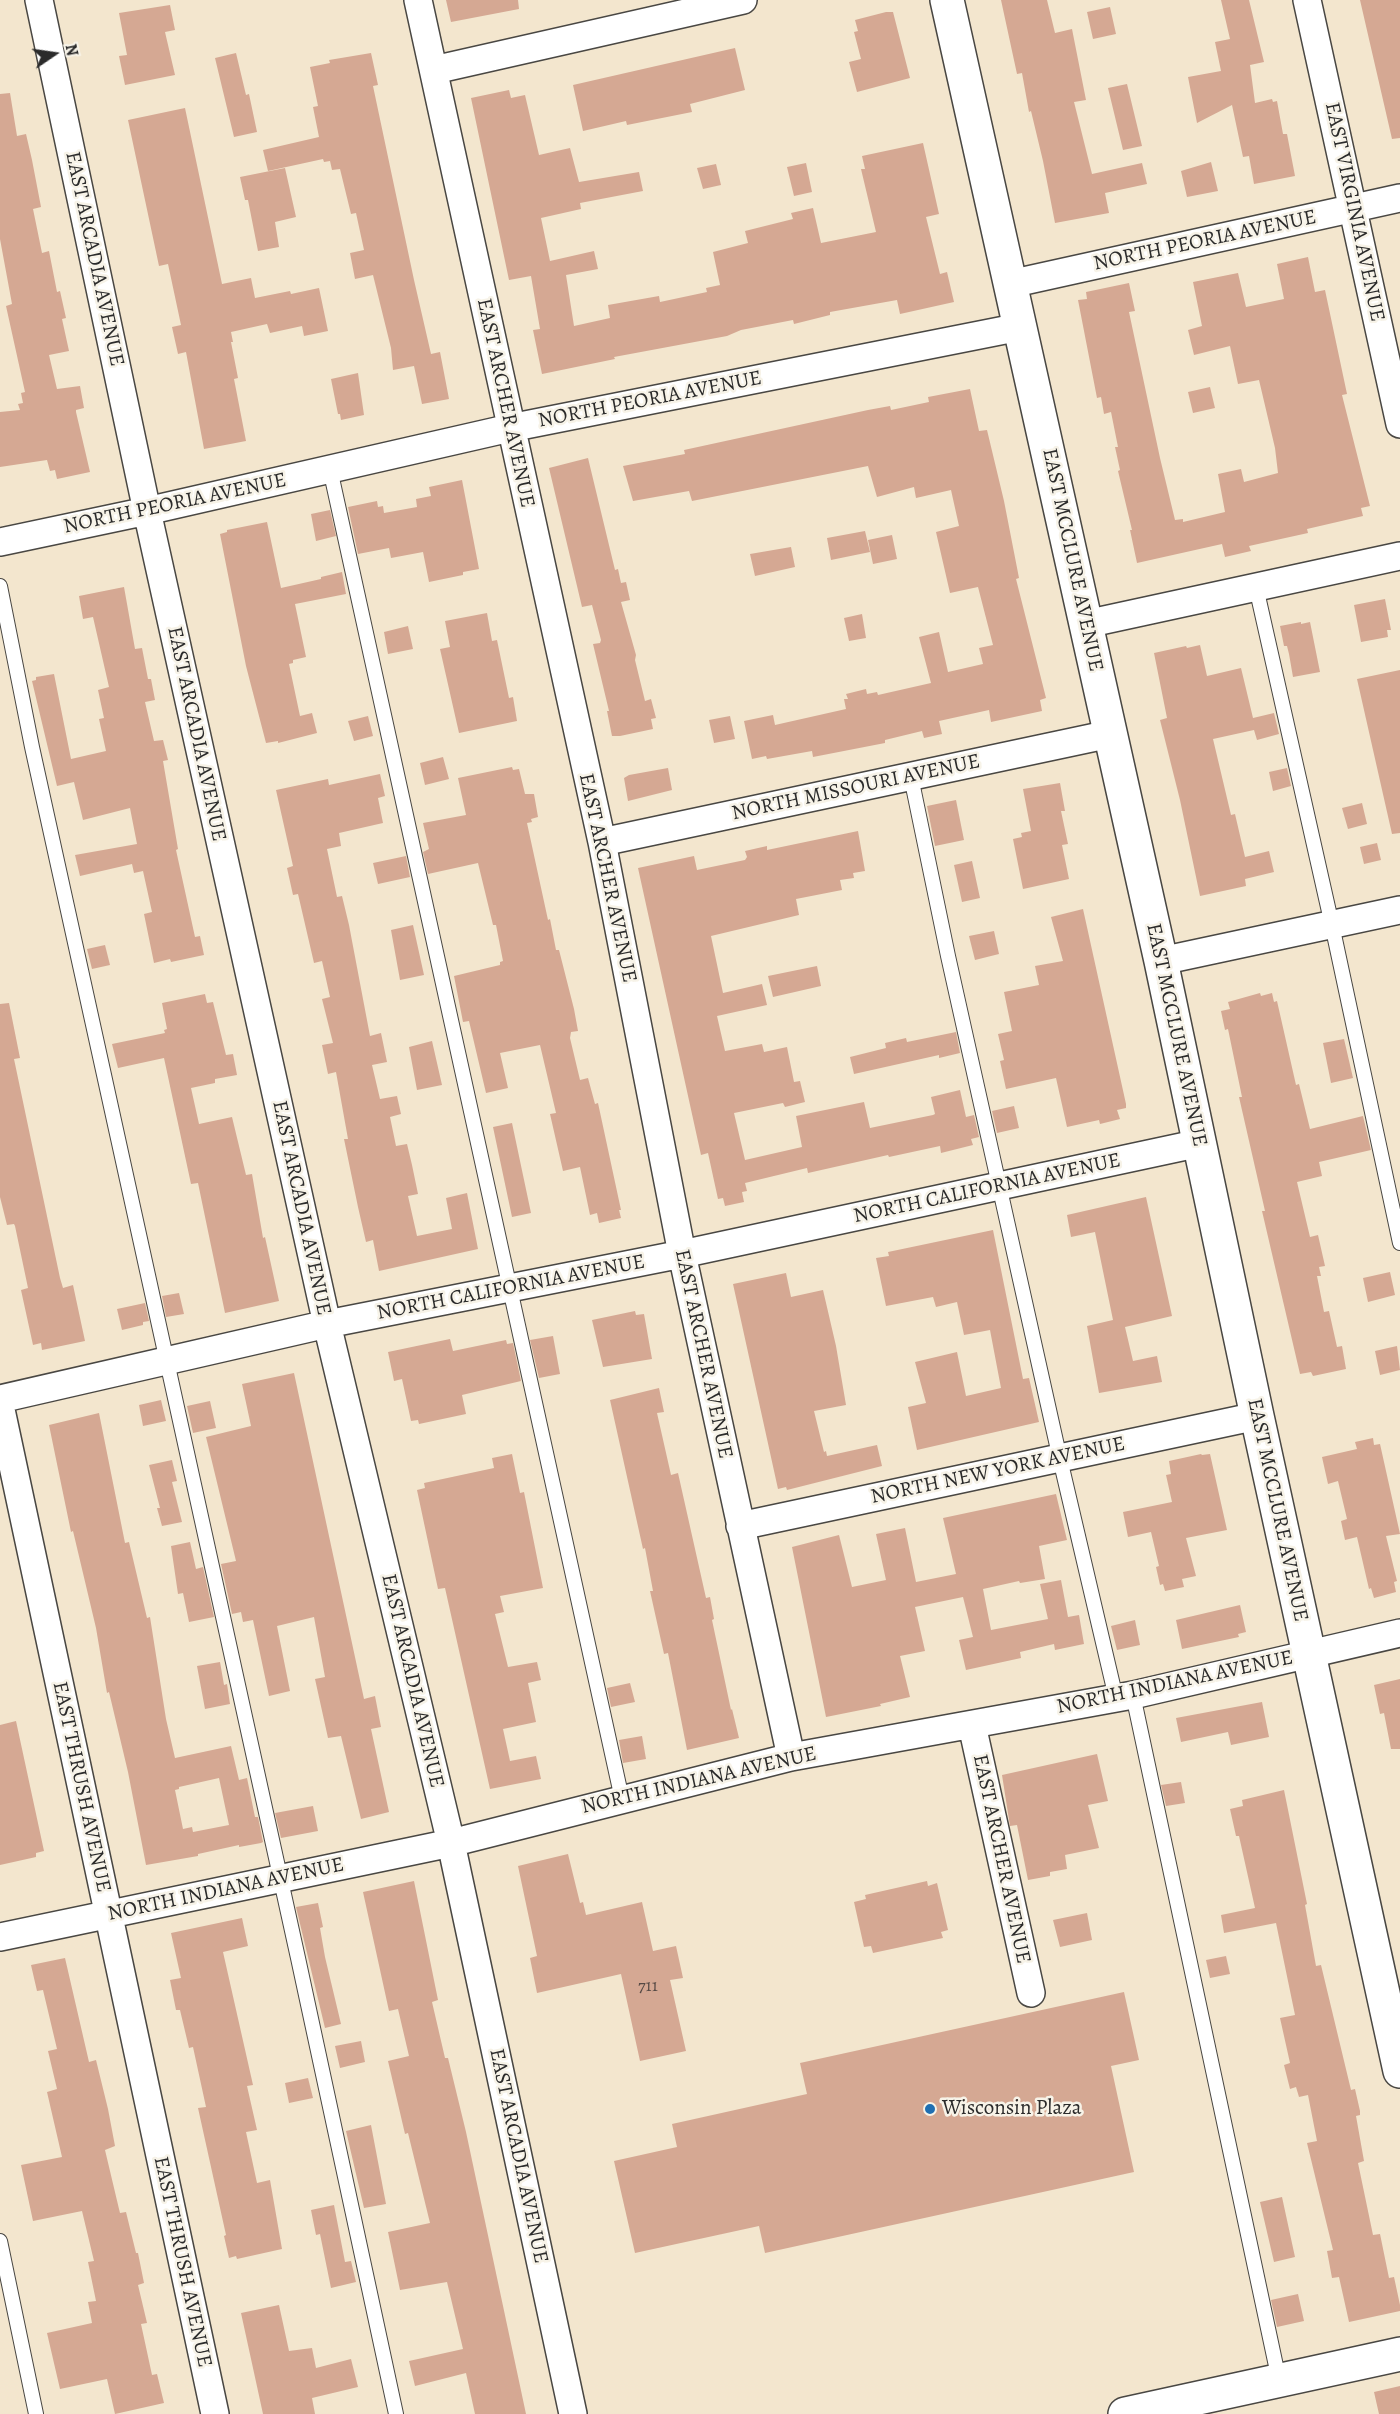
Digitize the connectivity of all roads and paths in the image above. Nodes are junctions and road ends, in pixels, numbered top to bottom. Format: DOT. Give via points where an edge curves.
graph roads {
  1 [pos="39,0"];
  2 [pos="418,0"];
  3 [pos="743,0"];
  4 [pos="947,0"];
  5 [pos="1307,0"];
  6 [pos="434,70"];
  7 [pos="1400,198"];
  8 [pos="1353,208"];
  9 [pos="1010,284"];
  10 [pos="1020,327"];
  11 [pos="1400,424"];
  12 [pos="510,428"];
  13 [pos="330,469"];
  14 [pos="147,511"];
  15 [pos="0,542"];
  16 [pos="1400,556"];
  17 [pos="0,586"];
  18 [pos="1256,587"];
  19 [pos="1086,624"];
  20 [pos="1110,734"];
  21 [pos="911,777"];
  22 [pos="602,842"];
  23 [pos="1400,910"];
  24 [pos="1332,925"];
  25 [pos="1161,961"];
  26 [pos="1200,1143"];
  27 [pos="1000,1186"];
  28 [pos="1400,1243"];
  29 [pos="682,1254"];
  30 [pos="510,1288"];
  31 [pos="327,1324"];
  32 [pos="166,1361"];
  33 [pos="0,1400"];
  34 [pos="0,1406"];
  35 [pos="1257,1416"];
  36 [pos="1060,1459"];
  37 [pos="740,1526"];
  38 [pos="1400,1633"];
  39 [pos="1308,1654"];
  40 [pos="1125,1697"];
  41 [pos="972,1725"];
  42 [pos="791,1757"];
  43 [pos="622,1799"];
  44 [pos="451,1843"];
  45 [pos="281,1879"];
  46 [pos="108,1916"];
  47 [pos="0,1937"];
  48 [pos="1030,1993"];
  49 [pos="1400,2071"];
  50 [pos="0,2241"];
  51 [pos="1400,2354"];
  52 [pos="1279,2380"];
  53 [pos="36,2414"];
  54 [pos="215,2414"];
  55 [pos="396,2414"];
  56 [pos="573,2414"];
  57 [pos="1125,2414"];
  1 -- 14 [label="street, EAST ARCADIA AVENUE"];
  2 -- 6 [label="street, EAST ARCHER AVENUE"];
  3 -- 6 [label="street"];
  4 -- 9 [label="street, EAST MCCLURE AVENUE"];
  5 -- 8 [label="street, EAST VIRGINIA AVENUE"];
  6 -- 12 [label="street, EAST ARCHER AVENUE"];
  7 -- 8 [label="street, NORTH PEORIA AVENUE"];
  8 -- 9 [label="street, NORTH PEORIA AVENUE"];
  8 -- 11 [label="street, EAST VIRGINIA AVENUE"];
  9 -- 10 [label="street, EAST MCCLURE AVENUE"];
  10 -- 12 [label="street, NORTH PEORIA AVENUE"];
  10 -- 19 [label="street, EAST MCCLURE AVENUE"];
  12 -- 13 [label="street, NORTH PEORIA AVENUE"];
  12 -- 22 [label="street, EAST ARCHER AVENUE"];
  13 -- 14 [label="street, NORTH PEORIA AVENUE"];
  13 -- 30 [label="lane"];
  14 -- 15 [label="street, NORTH PEORIA AVENUE"];
  14 -- 31 [label="street, EAST ARCADIA AVENUE"];
  16 -- 18 [label="street"];
  17 -- 32 [label="lane"];
  18 -- 19 [label="street"];
  18 -- 24 [label="lane"];
  19 -- 20 [label="street, EAST MCCLURE AVENUE"];
  20 -- 21 [label="street, NORTH MISSOURI AVENUE"];
  20 -- 25 [label="street, EAST MCCLURE AVENUE"];
  21 -- 22 [label="street, NORTH MISSOURI AVENUE"];
  21 -- 27 [label="lane"];
  22 -- 29 [label="street, EAST ARCHER AVENUE"];
  23 -- 24 [label="street"];
  24 -- 25 [label="street"];
  24 -- 28 [label="lane"];
  25 -- 26 [label="street, EAST MCCLURE AVENUE"];
  26 -- 27 [label="street, NORTH CALIFORNIA AVENUE"];
  26 -- 35 [label="street, EAST MCCLURE AVENUE"];
  27 -- 29 [label="street, NORTH CALIFORNIA AVENUE"];
  27 -- 36 [label="lane"];
  29 -- 30 [label="street, NORTH CALIFORNIA AVENUE"];
  29 -- 37 [label="street, EAST ARCHER AVENUE"];
  30 -- 31 [label="street, NORTH CALIFORNIA AVENUE"];
  30 -- 43 [label="lane"];
  31 -- 32 [label="street, NORTH CALIFORNIA AVENUE"];
  31 -- 44 [label="street, EAST ARCADIA AVENUE"];
  32 -- 33 [label="street, NORTH CALIFORNIA AVENUE"];
  32 -- 45 [label="lane"];
  34 -- 46 [label="street, EAST THRUSH AVENUE"];
  35 -- 36 [label="street, NORTH NEW YORK AVENUE"];
  35 -- 39 [label="street, EAST MCCLURE AVENUE"];
  36 -- 37 [label="street, NORTH NEW YORK AVENUE"];
  36 -- 40 [label="lane"];
  37 -- 42 [label="street, EAST ARCHER AVENUE"];
  38 -- 39 [label="street, NORTH INDIANA AVENUE"];
  39 -- 40 [label="street, NORTH INDIANA AVENUE"];
  39 -- 49 [label="street, EAST MCCLURE AVENUE"];
  40 -- 41 [label="street, NORTH INDIANA AVENUE"];
  40 -- 52 [label="lane"];
  41 -- 42 [label="street, NORTH INDIANA AVENUE"];
  41 -- 48 [label="street, EAST ARCHER AVENUE"];
  42 -- 43 [label="street, NORTH INDIANA AVENUE"];
  43 -- 44 [label="street, NORTH INDIANA AVENUE"];
  44 -- 45 [label="street, NORTH INDIANA AVENUE"];
  44 -- 56 [label="street, EAST ARCADIA AVENUE"];
  45 -- 46 [label="street, NORTH INDIANA AVENUE"];
  45 -- 55 [label="lane"];
  46 -- 47 [label="street, NORTH INDIANA AVENUE"];
  46 -- 54 [label="street, EAST THRUSH AVENUE"];
  50 -- 53 [label="lane"];
  51 -- 52 [label="street"];
  52 -- 57 [label="street"];
}
